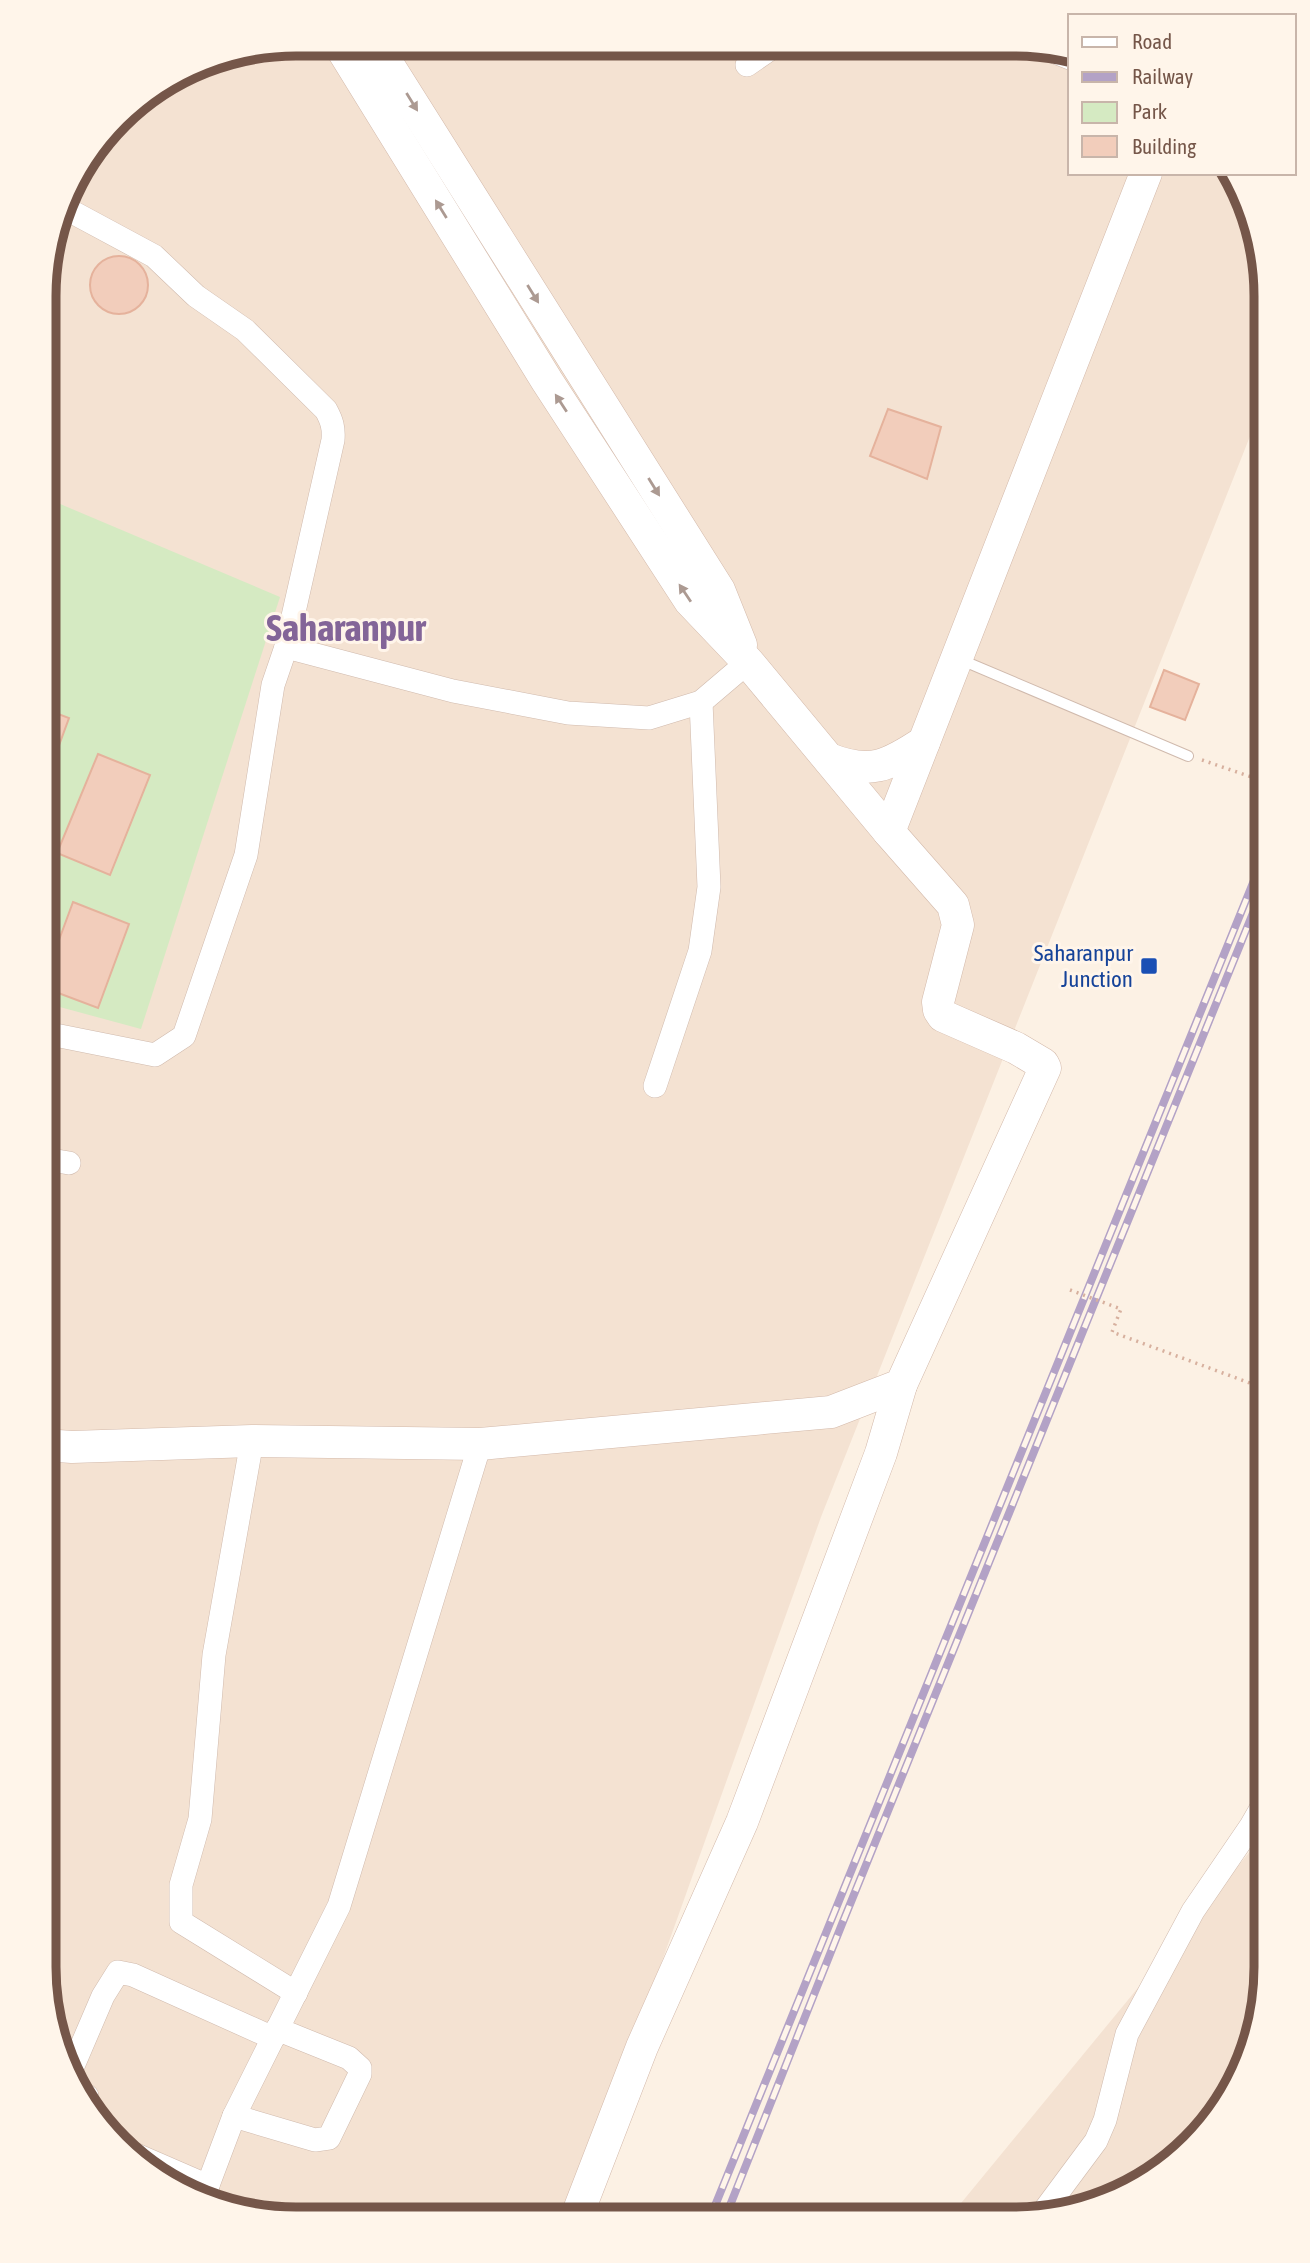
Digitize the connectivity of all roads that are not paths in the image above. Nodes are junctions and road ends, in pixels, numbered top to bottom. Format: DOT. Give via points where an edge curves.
graph roads {
  1 [pos="759,56"];
  2 [pos="347,57"];
  3 [pos="390,57"];
  4 [pos="747,65"];
  5 [pos="1145,175"];
  6 [pos="71,212"];
  7 [pos="286,647"];
  8 [pos="957,658"];
  9 [pos="748,662"];
  10 [pos="701,702"];
  11 [pos="923,742"];
  12 [pos="1188,756"];
  13 [pos="829,759"];
  14 [pos="889,831"];
  15 [pos="56,1035"];
  16 [pos="655,1086"];
  17 [pos="56,1161"];
  18 [pos="69,1163"];
  19 [pos="901,1385"];
  20 [pos="251,1441"];
  21 [pos="480,1444"];
  22 [pos="56,1446"];
  23 [pos="1253,1838"];
  24 [pos="296,1993"];
  25 [pos="275,2034"];
  26 [pos="76,2061"];
  27 [pos="234,2116"];
  28 [pos="174,2174"];
  29 [pos="206,2189"];
  30 [pos="1049,2204"];
  31 [pos="580,2207"];
  1 -- 4 [label="street"];
  9 -- 2 [label="street, one-way" via="690,601 547,381"];
  3 -- 9 [label="street, one-way" via="719,590"];
  5 -- 8 [label="street"];
  6 -- 7 [label="street" via="154,256 196,296 245,330 331,418 333,440"];
  7 -- 10 [label="street" via="453,691 568,713 649,718"];
  7 -- 15 [label="street" via="273,685 246,855 184,1036 155,1055"];
  8 -- 11 [label="street"];
  8 -- 12 [label="lane"];
  9 -- 10 [label="street"];
  9 -- 13 [label="street"];
  10 -- 16 [label="street" via="709,887 700,951"];
  11 -- 13 [label="street" via="878,766 852,768"];
  11 -- 14 [label="street"];
  13 -- 14 [label="street"];
  14 -- 19 [label="street" via="957,913 939,1010 943,1016 1016,1048 1045,1069"];
  17 -- 18 [label="street"];
  19 -- 21 [label="street" via="831,1412"];
  19 -- 31 [label="street" via="881,1452 742,1822 642,2047"];
  20 -- 21 [label="street"];
  20 -- 22 [label="street"];
  20 -- 24 [label="street" via="214,1655 200,1819 181,1885 181,1922"];
  21 -- 24 [label="street" via="339,1906"];
  23 -- 30 [label="street" via="1193,1911 1126,2034 1096,2141"];
  24 -- 25 [label="street"];
  25 -- 26 [label="street" via="118,1972"];
  25 -- 27 [label="street"];
  25 -- 27 [label="street" via="349,2058 360,2068 336,2129 330,2138 315,2140"];
  27 -- 29 [label="street"];
  28 -- 29 [label="street"];
}
